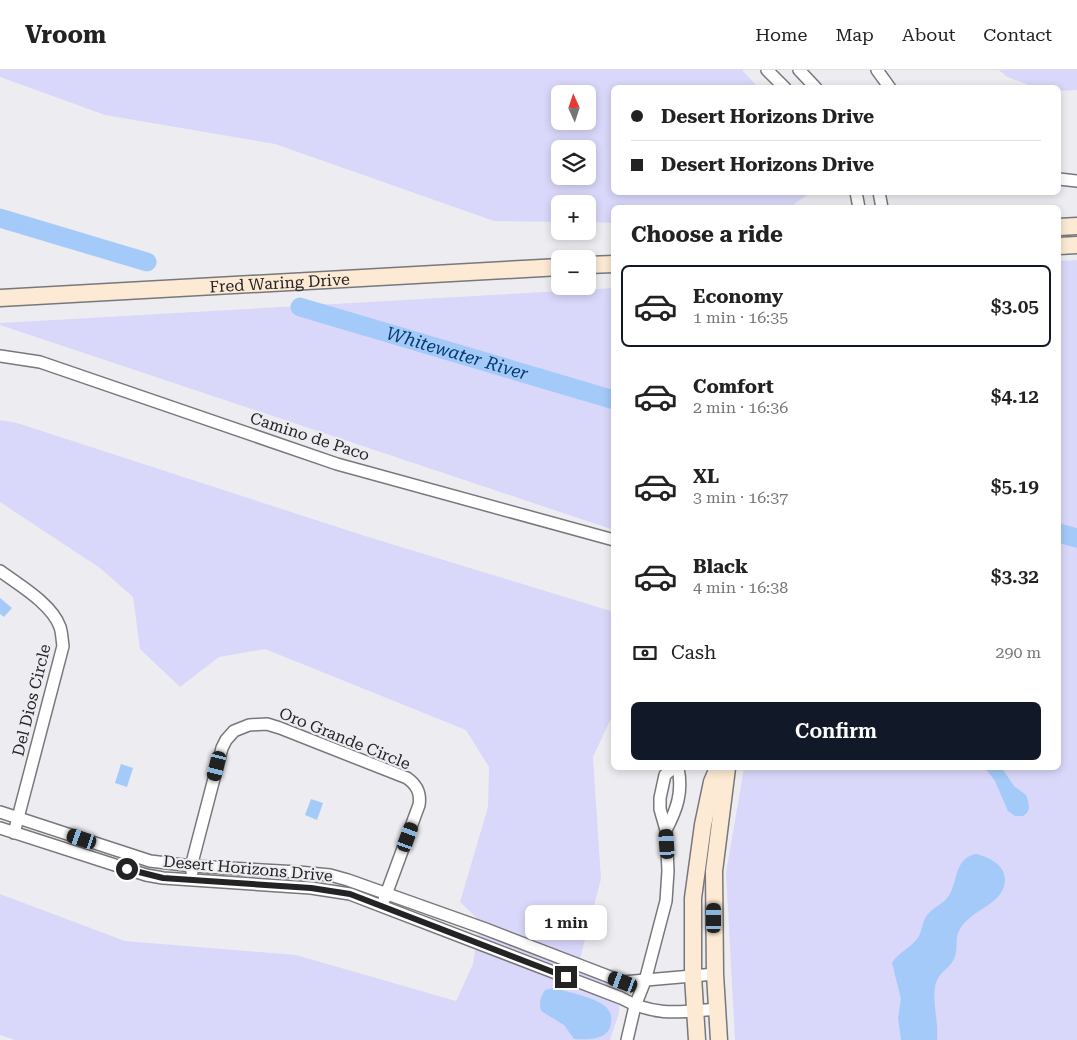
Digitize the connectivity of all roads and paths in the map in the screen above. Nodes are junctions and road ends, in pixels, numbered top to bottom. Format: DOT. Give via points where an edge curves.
graph roads {
  1 [pos="767,70"];
  2 [pos="799,70"];
  3 [pos="877,70"];
  4 [pos="781,85"];
  5 [pos="813,85"];
  6 [pos="888,85"];
  7 [pos="1061,179"];
  8 [pos="1077,181"];
  9 [pos="1077,226"];
  10 [pos="1061,227"];
  11 [pos="1077,245"];
  12 [pos="1061,246"];
  13 [pos="611,264"];
  14 [pos="596,265"];
  15 [pos="551,267"];
  16 [pos="0,298"];
  17 [pos="0,356"];
  18 [pos="611,539"];
  19 [pos="0,571"];
  20 [pos="670,770"];
  21 [pos="678,770"];
  22 [pos="717,770"];
  23 [pos="727,770"];
  24 [pos="0,812"];
  25 [pos="18,817"];
  26 [pos="0,828"];
  27 [pos="666,830"];
  28 [pos="14,833"];
  29 [pos="192,866"];
  30 [pos="191,881"];
  31 [pos="387,893"];
  32 [pos="382,905"];
  33 [pos="715,974"];
  34 [pos="693,976"];
  35 [pos="645,981"];
  36 [pos="635,1006"];
  37 [pos="718,1010"];
  38 [pos="695,1011"];
  39 [pos="626,1040"];
  40 [pos="697,1040"];
  41 [pos="719,1040"];
  1 -- 4 [label="street"];
  2 -- 5 [label="street"];
  3 -- 6 [label="street"];
  7 -- 8 [label="street"];
  9 -- 10 [label="main road"];
  11 -- 12 [label="main road"];
  13 -- 14 [label="main road"];
  15 -- 16 [label="main road, Fred Waring Drive"];
  17 -- 18 [label="street, Camino de Paco" via="40,362 337,464"];
  19 -- 25 [label="street, Del Dios Circle" via="49,610 61,628 63,646"];
  20 -- 27 [label="street" via="665,775 660,798"];
  21 -- 27 [label="street" via="679,803"];
  22 -- 34 [label="main road" via="708,799 696,866"];
  23 -- 33 [label="main road" via="714,872"];
  24 -- 25 [label="street, Desert Horizons Drive"];
  25 -- 28 [label="street, Del Dios Circle"];
  25 -- 29 [label="street, Desert Horizons Drive" via="137,858"];
  26 -- 28 [label="street, Desert Horizons Drive"];
  27 -- 35 [label="street" via="666,901"];
  28 -- 30 [label="street, Desert Horizons Drive" via="146,875"];
  29 -- 30 [label="street, Oro Grande Circle"];
  29 -- 31 [label="street, Desert Horizons Drive" via="330,875"];
  29 -- 31 [label="street, Oro Grande Circle" via="226,740 234,731 249,724 266,724 407,778 416,787 419,806"];
  30 -- 32 [label="street, Desert Horizons Drive" via="332,890"];
  31 -- 32 [label="street, Oro Grande Circle"];
  31 -- 35 [label="street, Desert Horizons Drive" via="623,982"];
  32 -- 36 [label="street, Desert Horizons Drive"];
  33 -- 34 [label="street, Desert Horizons Drive"];
  33 -- 37 [label="main road"];
  34 -- 35 [label="street, Desert Horizons Drive"];
  34 -- 38 [label="main road"];
  35 -- 36 [label="street"];
  36 -- 38 [label="street, Desert Horizons Drive" via="664,1013"];
  36 -- 39 [label="street"];
  37 -- 38 [label="street, Desert Horizons Drive"];
  37 -- 41 [label="main road"];
  38 -- 40 [label="main road"];
}
